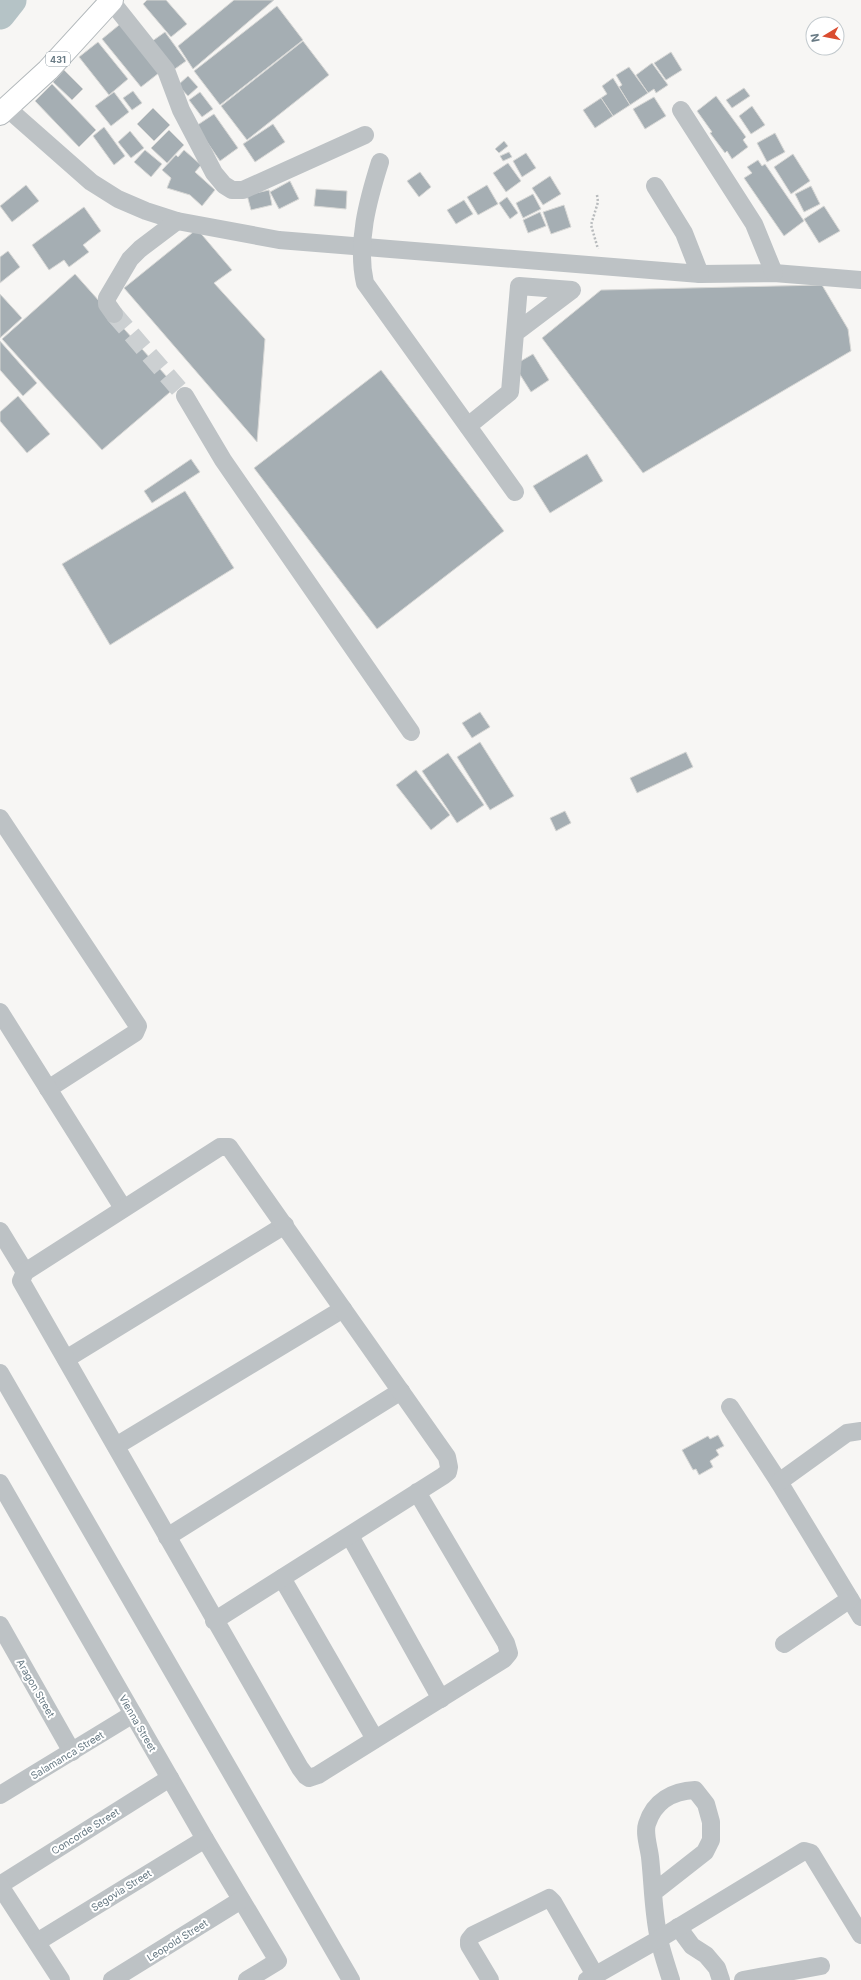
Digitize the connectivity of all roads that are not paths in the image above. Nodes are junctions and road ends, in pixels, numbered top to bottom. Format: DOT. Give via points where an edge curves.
graph roads {
  1 [pos="112,1"];
  2 [pos="682,110"];
  3 [pos="4,111"];
  4 [pos="365,135"];
  5 [pos="380,162"];
  6 [pos="655,186"];
  7 [pos="177,221"];
  8 [pos="362,246"];
  9 [pos="774,273"];
  10 [pos="700,274"];
  11 [pos="861,280"];
  12 [pos="114,314"];
  13 [pos="515,333"];
  14 [pos="185,396"];
  15 [pos="468,426"];
  16 [pos="515,492"];
  17 [pos="411,732"];
  18 [pos="0,818"];
  19 [pos="0,1012"];
  20 [pos="48,1089"];
  21 [pos="123,1208"];
  22 [pos="286,1225"];
  23 [pos="0,1231"];
  24 [pos="25,1272"];
  25 [pos="343,1308"];
  26 [pos="66,1359"];
  27 [pos="0,1373"];
  28 [pos="401,1391"];
  29 [pos="730,1407"];
  30 [pos="861,1431"];
  31 [pos="116,1446"];
  32 [pos="779,1482"];
  33 [pos="0,1483"];
  34 [pos="417,1492"];
  35 [pos="167,1536"];
  36 [pos="350,1536"];
  37 [pos="282,1578"];
  38 [pos="850,1599"];
  39 [pos="861,1617"];
  40 [pos="214,1621"];
  41 [pos="0,1625"];
  42 [pos="784,1644"];
  43 [pos="441,1698"];
  44 [pos="133,1714"];
  45 [pos="376,1738"];
  46 [pos="72,1752"];
  47 [pos="170,1778"];
  48 [pos="1,1793"];
  49 [pos="205,1839"];
  50 [pos="0,1885"];
  51 [pos="654,1892"];
  52 [pos="241,1900"];
  53 [pos="678,1927"];
  54 [pos="861,1935"];
  55 [pos="659,1939"];
  56 [pos="37,1942"];
  57 [pos="821,1966"];
  58 [pos="591,1978"];
  59 [pos="61,1980"];
  60 [pos="112,1980"];
  61 [pos="247,1980"];
  62 [pos="351,1980"];
  63 [pos="490,1980"];
  64 [pos="671,1980"];
  65 [pos="721,1980"];
  66 [pos="743,1980"];
  1 -- 3 [label="main road, 431" via="48,70"];
  1 -- 4 [label="street" via="166,70 181,110 214,173 232,190 243,190"];
  2 -- 9 [label="street" via="754,224"];
  3 -- 7 [label="street" via="91,182 146,211"];
  5 -- 8 [label="street" via="368,200"];
  6 -- 10 [label="street" via="684,233"];
  7 -- 8 [label="street" via="279,240"];
  7 -- 12 [label="street" via="130,259 107,298 107,304"];
  8 -- 10 [label="street"];
  8 -- 15 [label="street" via="361,265 365,283"];
  9 -- 10 [label="street"];
  9 -- 11 [label="street"];
  13 -- 15 [label="street" via="510,392"];
  14 -- 17 [label="street" via="223,460"];
  15 -- 16 [label="street"];
  18 -- 20 [label="street" via="138,1026 135,1033"];
  19 -- 20 [label="street"];
  20 -- 21 [label="street"];
  21 -- 22 [label="street" via="224,1146 229,1147 235,1154"];
  21 -- 24 [label="street"];
  22 -- 25 [label="street"];
  22 -- 26 [label="street"];
  23 -- 24 [label="street"];
  24 -- 26 [label="street" via="21,1277 22,1284"];
  25 -- 28 [label="street"];
  25 -- 31 [label="street"];
  26 -- 31 [label="street"];
  27 -- 62 [label="street"];
  28 -- 34 [label="street" via="448,1462 448,1472"];
  28 -- 35 [label="street"];
  29 -- 32 [label="street"];
  30 -- 32 [label="street" via="847,1433"];
  31 -- 35 [label="street"];
  32 -- 38 [label="street"];
  33 -- 44 [label="street, Vienna Street"];
  34 -- 36 [label="street"];
  34 -- 43 [label="street" via="509,1648 509,1653 504,1659"];
  35 -- 40 [label="street"];
  36 -- 37 [label="street"];
  36 -- 43 [label="street"];
  37 -- 40 [label="street"];
  37 -- 45 [label="street"];
  38 -- 39 [label="street"];
  38 -- 42 [label="street"];
  40 -- 45 [label="street" via="306,1776 309,1778 318,1775"];
  41 -- 46 [label="street, Aragon Street"];
  43 -- 45 [label="street"];
  44 -- 46 [label="street, Salamanca Street"];
  44 -- 47 [label="street, Vienna Street"];
  46 -- 48 [label="street, Salamanca Street"];
  47 -- 49 [label="street, Vienna Street"];
  47 -- 50 [label="street, Concorde Street"];
  49 -- 52 [label="street, Vienna Street"];
  49 -- 56 [label="street, Segovia Street"];
  50 -- 56 [label="street"];
  51 -- 51 [label="street" via="646,1826 658,1804 668,1796 695,1790 706,1804 711,1840 705,1852"];
  51 -- 55 [label="street"];
  52 -- 60 [label="street, Leopold Street"];
  52 -- 61 [label="street, Vienna Street" via="278,1961"];
  53 -- 54 [label="street" via="804,1851 811,1853"];
  53 -- 55 [label="street"];
  53 -- 65 [label="street" via="692,1946 717,1968"];
  55 -- 58 [label="street"];
  55 -- 64 [label="street"];
  56 -- 59 [label="street"];
  57 -- 66 [label="street"];
  58 -- 63 [label="street" via="553,1902 548,1898 473,1935 469,1940 469,1945"];
}
